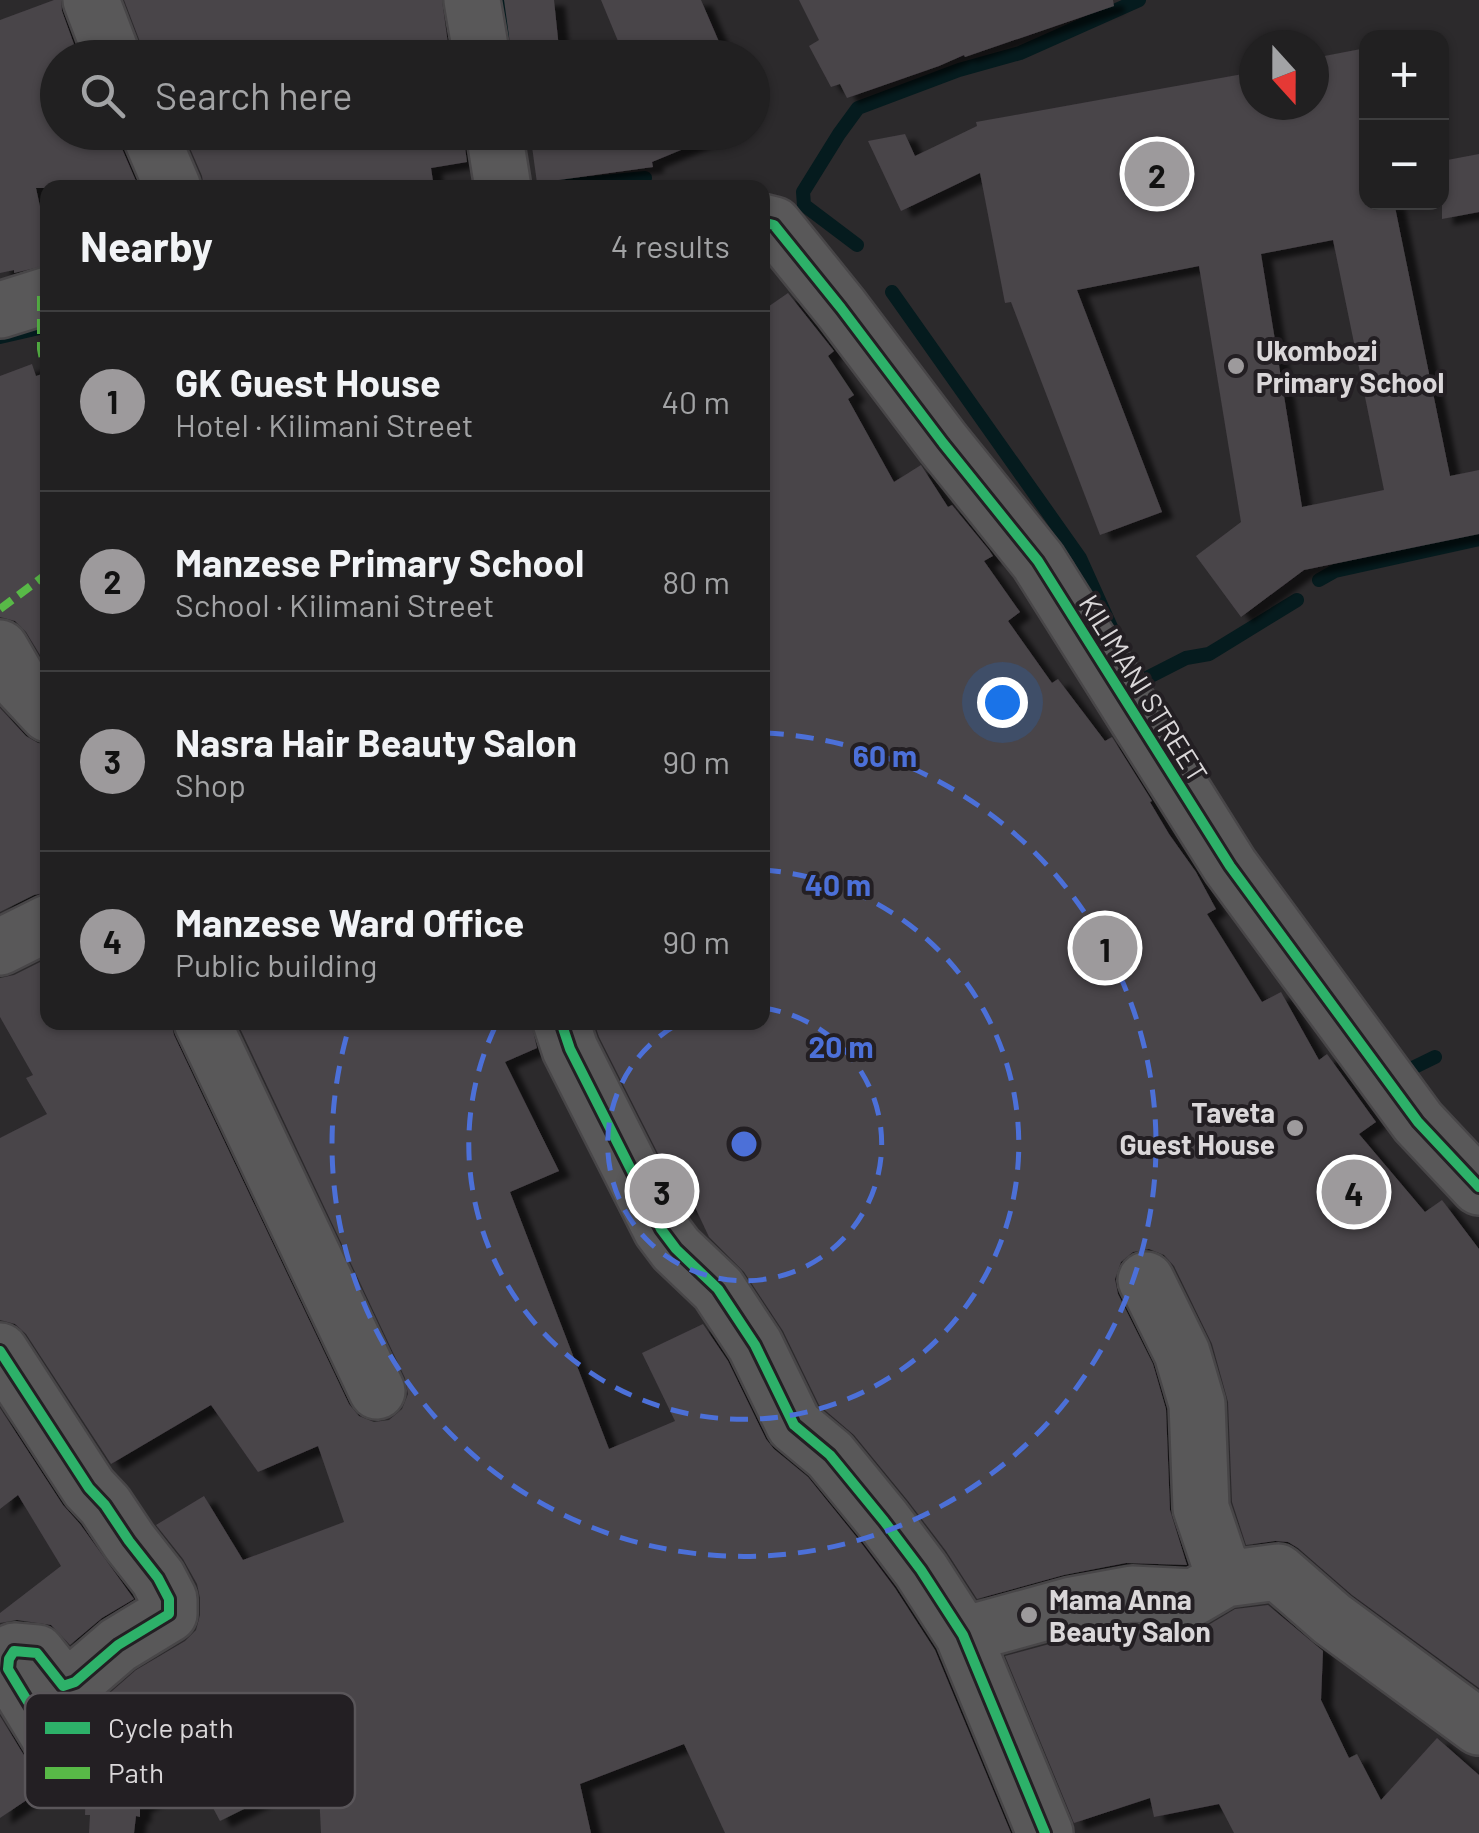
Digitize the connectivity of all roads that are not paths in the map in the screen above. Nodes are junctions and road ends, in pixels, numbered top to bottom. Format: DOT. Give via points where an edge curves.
graph roads {
  1 [pos="92,0"];
  2 [pos="472,0"];
  3 [pos="107,40"];
  4 [pos="479,40"];
  5 [pos="157,150"];
  6 [pos="497,150"];
  7 [pos="170,180"];
  8 [pos="502,180"];
  9 [pos="770,224"];
  10 [pos="40,298"];
  11 [pos="0,310"];
  12 [pos="0,648"];
  13 [pos="40,705"];
  14 [pos="40,927"];
  15 [pos="0,947"];
  16 [pos="206,1030"];
  17 [pos="564,1030"];
  18 [pos="1479,1187"];
  19 [pos="1146,1280"];
  20 [pos="0,1351"];
  21 [pos="376,1391"];
  22 [pos="1225,1579"];
  23 [pos="963,1635"];
  24 [pos="25,1698"];
  25 [pos="1479,1727"];
  26 [pos="1045,1833"];
  1 -- 3 [label="street"];
  2 -- 4 [label="street"];
  5 -- 7 [label="street"];
  6 -- 8 [label="street"];
  9 -- 18 [label="street, KILIMANI STREET" via="1038,561 1230,866 1418,1122"];
  10 -- 11 [label="street"];
  12 -- 13 [label="street"];
  14 -- 15 [label="street"];
  16 -- 21 [label="street"];
  17 -- 23 [label="street" via="661,1229 718,1289 794,1425 830,1455 884,1521"];
  19 -- 22 [label="street" via="1182,1352 1197,1404 1201,1508"];
  20 -- 24 [label="street" via="170,1599 168,1614 63,1686 36,1653 14,1651 8,1669"];
  22 -- 23 [label="street" via="1194,1597 1132,1594"];
  22 -- 25 [label="street" via="1278,1572 1332,1620"];
  23 -- 26 [label="street"];
}
